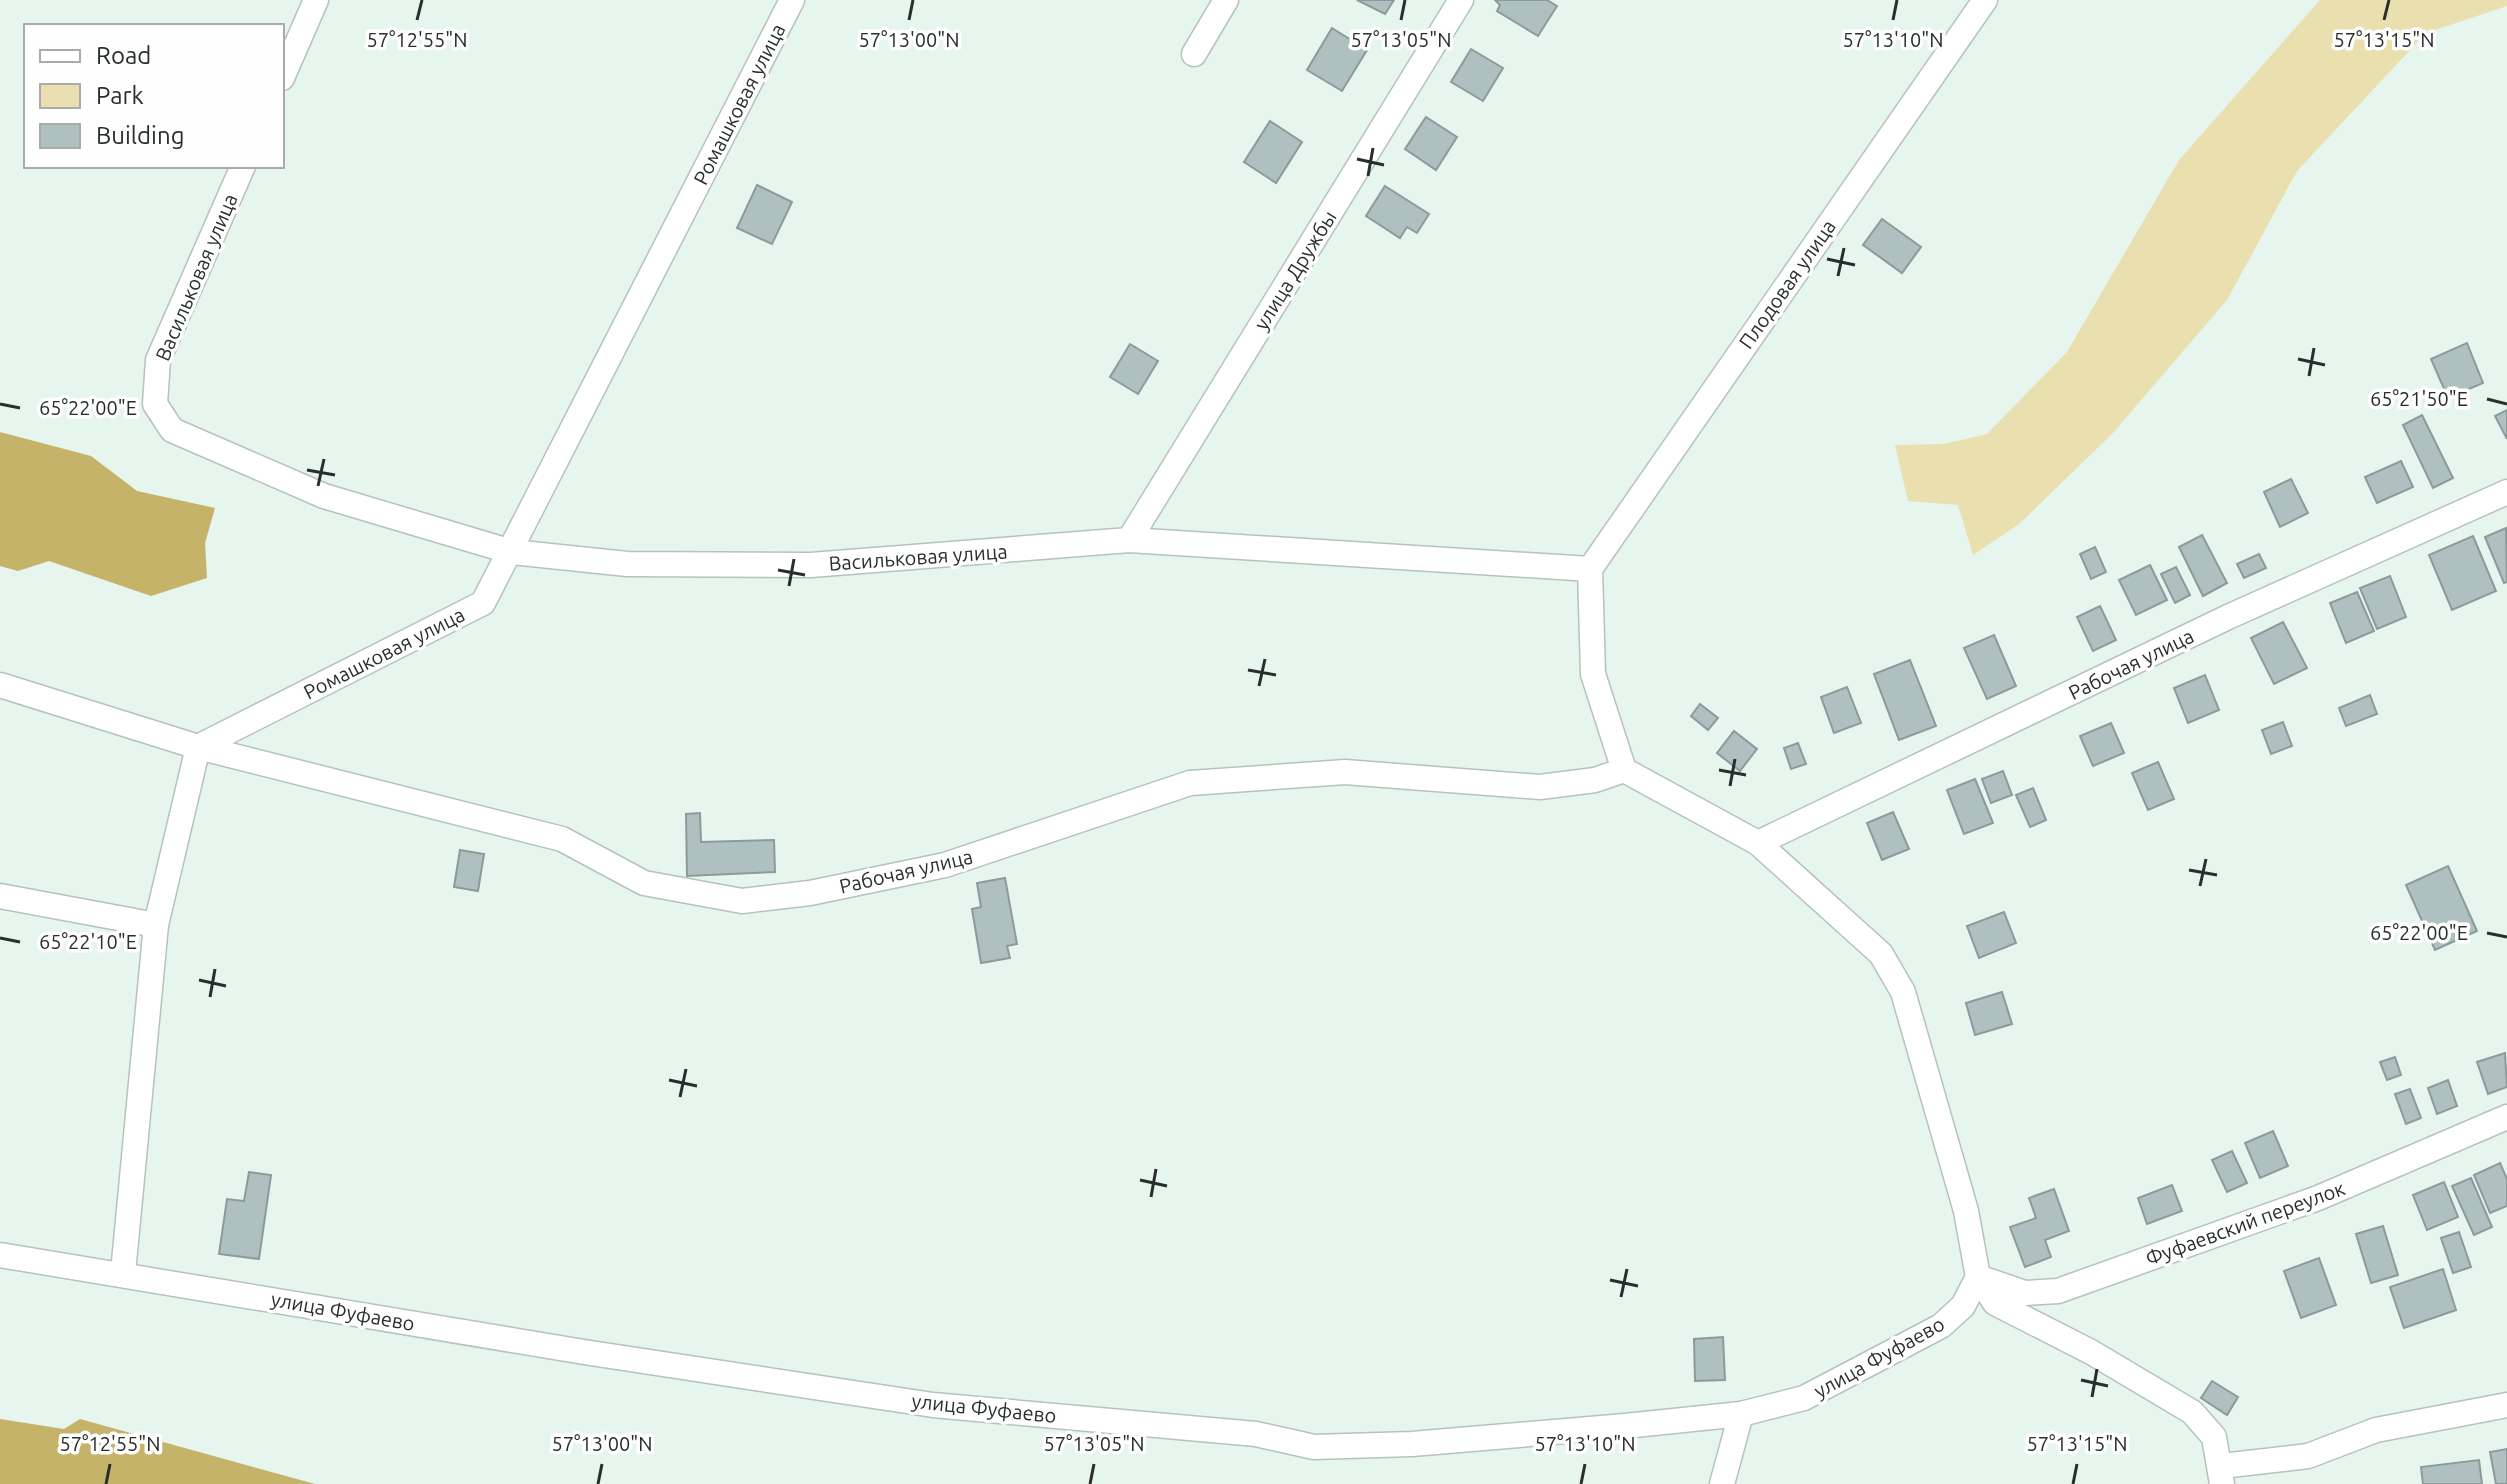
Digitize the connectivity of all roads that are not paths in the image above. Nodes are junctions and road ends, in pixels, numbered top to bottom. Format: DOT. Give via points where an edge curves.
graph roads {
  1 [pos="316,0"];
  2 [pos="792,0"];
  3 [pos="1226,0"];
  4 [pos="1461,0"];
  5 [pos="1985,0"];
  6 [pos="1194,54"];
  7 [pos="284,73"];
  8 [pos="242,168"];
  9 [pos="2507,492"];
  10 [pos="1129,540"];
  11 [pos="512,552"];
  12 [pos="1590,569"];
  13 [pos="0,685"];
  14 [pos="198,747"];
  15 [pos="1624,770"];
  16 [pos="1758,843"];
  17 [pos="0,896"];
  18 [pos="156,925"];
  19 [pos="2507,1117"];
  20 [pos="0,1255"];
  21 [pos="123,1273"];
  22 [pos="1978,1277"];
  23 [pos="2507,1405"];
  24 [pos="1741,1414"];
  25 [pos="2222,1475"];
  26 [pos="1722,1484"];
  1 -- 7 [label="street"];
  2 -- 11 [label="street, Ромашковая улица"];
  3 -- 6 [label="street"];
  4 -- 10 [label="street, улица Дружбы"];
  5 -- 12 [label="street, Плодовая улица"];
  8 -- 11 [label="street, Васильковая улица" via="158,360 155,404 172,430 324,496"];
  9 -- 16 [label="street, Рабочая улица" via="2228,617"];
  10 -- 11 [label="street, Васильковая улица" via="811,565 627,564"];
  10 -- 12 [label="street, Васильковая улица"];
  11 -- 14 [label="street, Ромашковая улица" via="483,603"];
  12 -- 15 [label="street" via="1593,674"];
  13 -- 14 [label="street, Рабочая улица"];
  14 -- 15 [label="street, Рабочая улица" via="562,839 644,883 742,901 945,865 1190,783 1345,772 1540,787 1595,780"];
  14 -- 18 [label="street"];
  15 -- 16 [label="street"];
  16 -- 22 [label="street" via="1881,954 1903,992 1966,1211"];
  17 -- 18 [label="street"];
  18 -- 21 [label="street"];
  19 -- 22 [label="street, Фуфаевский переулок" via="2318,1198 2058,1291 2025,1293"];
  20 -- 21 [label="street, улица Фуфаево"];
  21 -- 24 [label="street, улица Фуфаево" via="933,1405 1256,1434 1314,1447 1412,1444"];
  22 -- 24 [label="street, улица Фуфаево" via="1963,1306 1941,1326 1804,1398"];
  22 -- 25 [label="street" via="1995,1303 2192,1412 2214,1437"];
  23 -- 25 [label="street" via="2376,1430 2308,1456"];
  24 -- 26 [label="street"];
}
